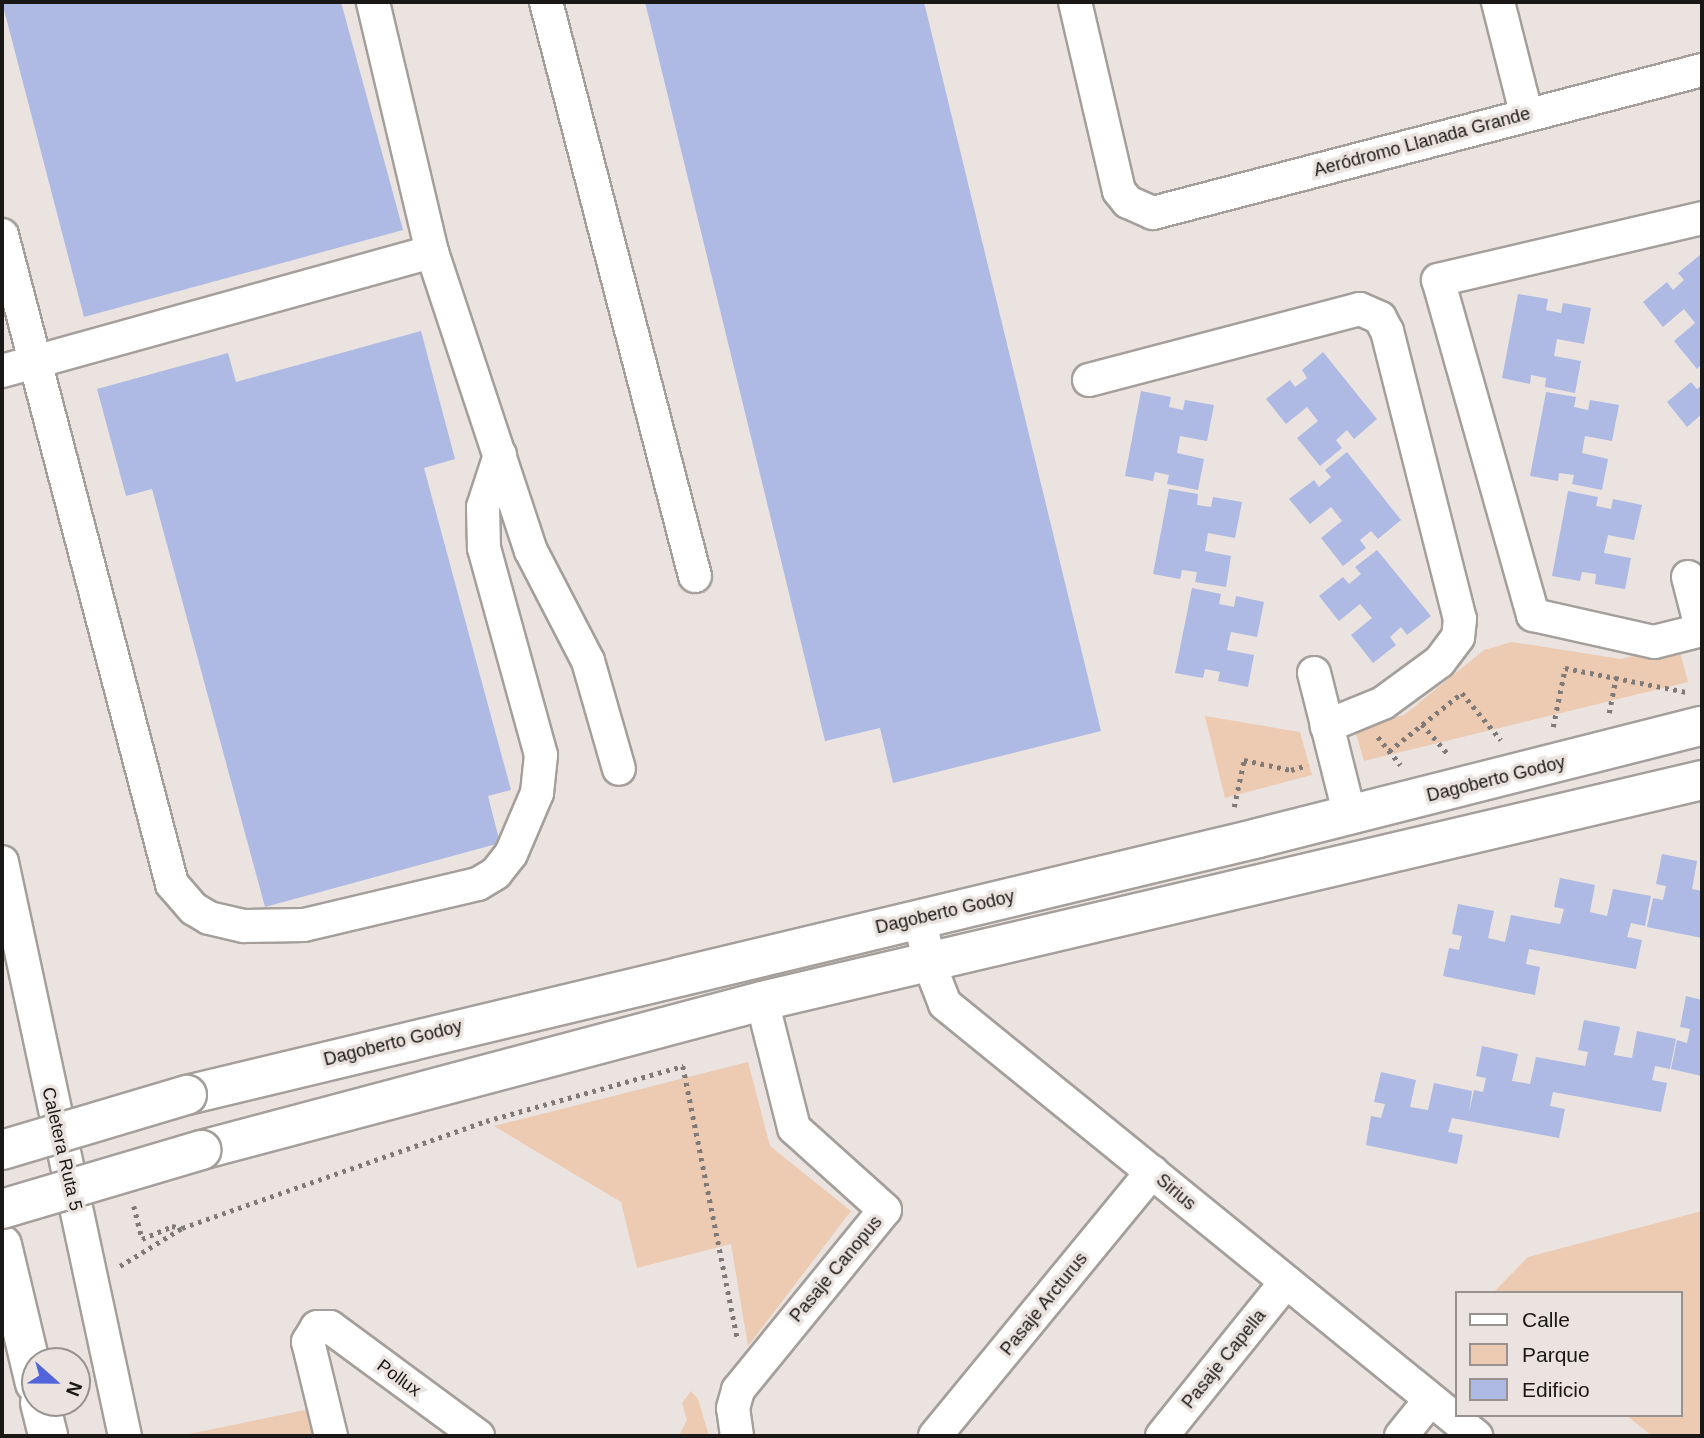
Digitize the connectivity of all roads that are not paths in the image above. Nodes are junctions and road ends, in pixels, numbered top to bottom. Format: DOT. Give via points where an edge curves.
graph roads {
  1 [pos="373,2"];
  2 [pos="546,2"];
  3 [pos="1075,2"];
  4 [pos="1498,2"];
  5 [pos="1702,71"];
  6 [pos="1526,113"];
  7 [pos="1702,218"];
  8 [pos="2,235"];
  9 [pos="432,252"];
  10 [pos="33,361"];
  11 [pos="2,371"];
  12 [pos="1089,380"];
  13 [pos="499,455"];
  14 [pos="695,576"];
  15 [pos="1688,577"];
  16 [pos="1702,631"];
  17 [pos="1314,673"];
  18 [pos="1695,709"];
  19 [pos="1327,726"];
  20 [pos="619,769"];
  21 [pos="1702,780"];
  22 [pos="1350,816"];
  23 [pos="2,862"];
  24 [pos="920,919"];
  25 [pos="929,963"];
  26 [pos="625,987"];
  27 [pos="762,1002"];
  28 [pos="636,1034"];
  29 [pos="2,1150"];
  30 [pos="1152,1172"];
  31 [pos="2,1209"];
  32 [pos="2,1245"];
  33 [pos="1286,1282"];
  34 [pos="26,1347"];
  35 [pos="1430,1400"];
  36 [pos="43,1417"];
  37 [pos="48,1436"];
  38 [pos="125,1436"];
  39 [pos="331,1436"];
  40 [pos="478,1436"];
  41 [pos="737,1436"];
  42 [pos="935,1436"];
  43 [pos="1162,1436"];
  44 [pos="1401,1436"];
  45 [pos="1476,1436"];
  1 -- 9 [label="street"];
  2 -- 14 [label="street"];
  3 -- 6 [label="street, Aeródromo Llanada Grande" via="1119,191 1142,211 1163,212"];
  4 -- 6 [label="street"];
  5 -- 6 [label="street, Aeródromo Llanada Grande"];
  7 -- 16 [label="street" via="1438,280 1533,615 1654,642"];
  8 -- 10 [label="street"];
  9 -- 10 [label="street"];
  9 -- 13 [label="street"];
  10 -- 11 [label="street"];
  10 -- 13 [label="street" via="172,884 194,909 226,924 304,925 478,884 496,873 511,854 537,793 541,755 484,548 483,507"];
  12 -- 19 [label="street" via="1360,310 1380,318 1457,606 1458,637 1439,662 1382,703"];
  13 -- 20 [label="street" via="540,572 588,661"];
  15 -- 16 [label="street"];
  17 -- 19 [label="street"];
  18 -- 22 [label="main road, Dagoberto Godoy"];
  19 -- 22 [label="street"];
  21 -- 25 [label="main road"];
  22 -- 24 [label="main road, Dagoberto Godoy"];
  23 -- 38 [label="street, Caletera Ruta 5"];
  24 -- 25 [label="street, Sirius"];
  24 -- 26 [label="main road, Dagoberto Godoy"];
  25 -- 27 [label="main road"];
  25 -- 30 [label="street, Sirius" via="946,1004"];
  26 -- 28 [label="main road"];
  26 -- 29 [label="main road, Dagoberto Godoy, bridge" via="187,1095"];
  27 -- 28 [label="main road"];
  27 -- 41 [label="street, Pasaje Canopus" via="794,1128 885,1210 746,1381 733,1408"];
  28 -- 31 [label="main road, bridge" via="201,1150"];
  30 -- 33 [label="street, Sirius"];
  30 -- 42 [label="street, Pasaje Arcturus"];
  32 -- 34 [label="main road"];
  33 -- 35 [label="street, Sirius"];
  33 -- 43 [label="street, Pasaje Capella"];
  35 -- 44 [label="street"];
  35 -- 45 [label="street, Sirius"];
  36 -- 37 [label="main road"];
  39 -- 40 [label="street, Pollux" via="308,1342 317,1327 330,1327"];
}
